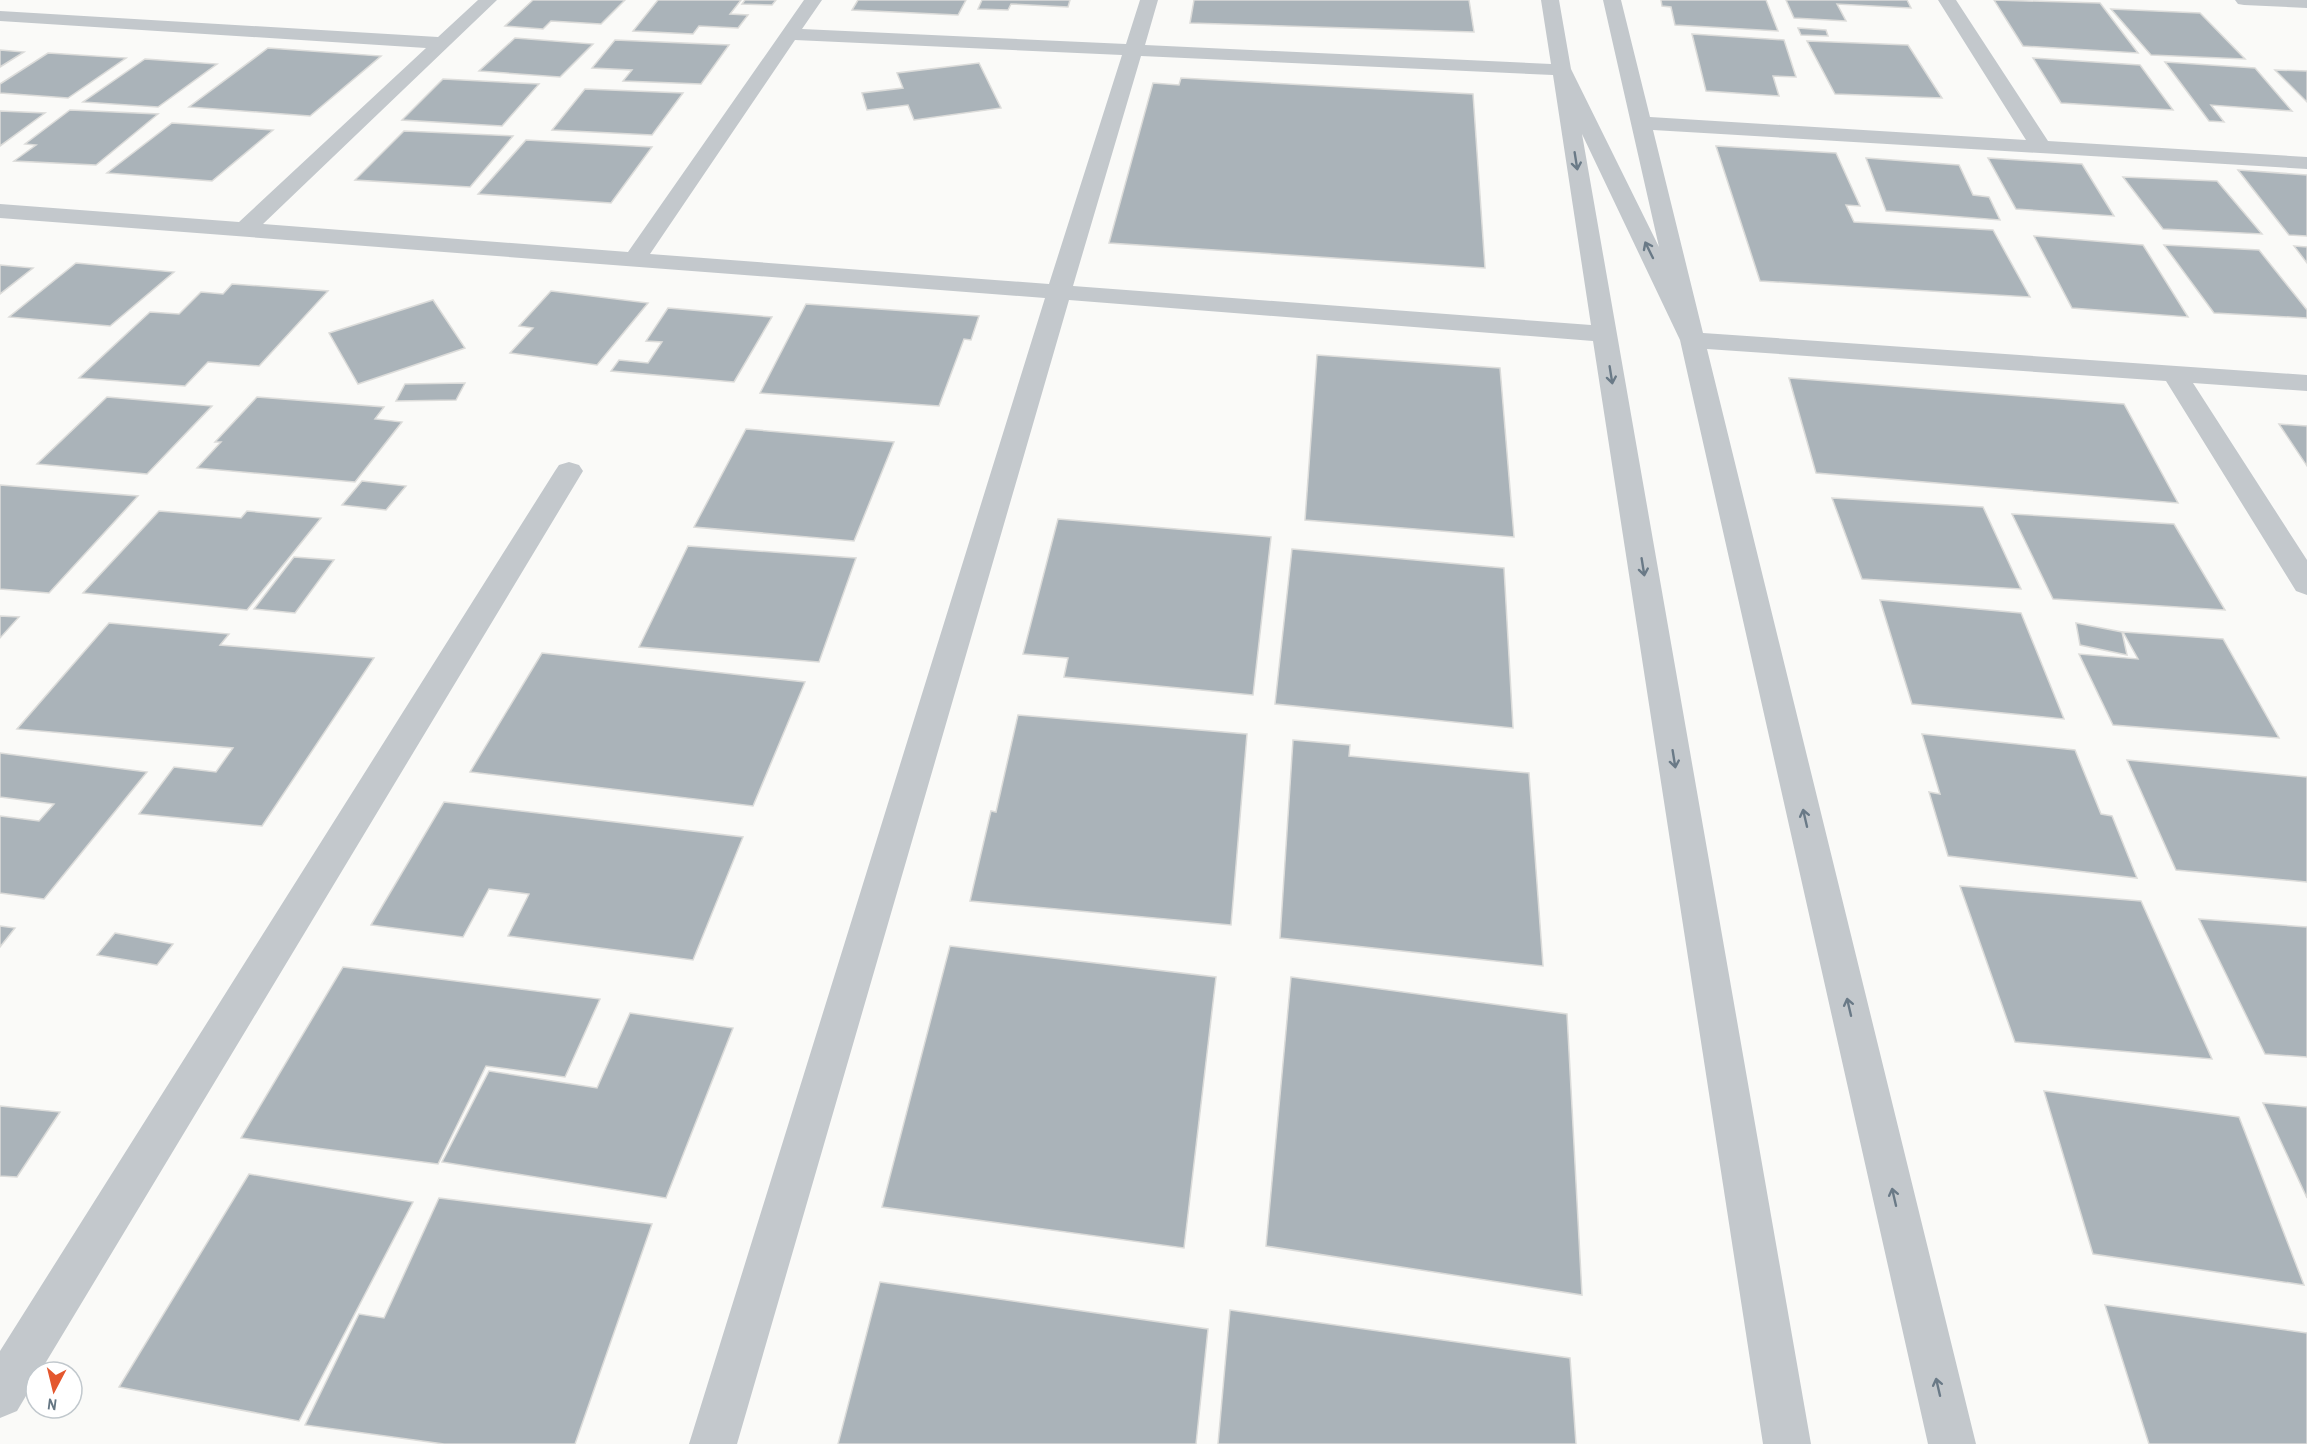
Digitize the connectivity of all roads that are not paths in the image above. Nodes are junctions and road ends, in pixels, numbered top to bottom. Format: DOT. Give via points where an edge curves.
graph roads {
  1 [pos="488,0"];
  2 [pos="813,0"];
  3 [pos="1149,0"];
  4 [pos="1550,0"];
  5 [pos="1612,0"];
  6 [pos="1947,0"];
  7 [pos="2244,0"];
  8 [pos="2307,3"];
  9 [pos="0,16"];
  10 [pos="789,34"];
  11 [pos="442,43"];
  12 [pos="1135,50"];
  13 [pos="1562,70"];
  14 [pos="1641,123"];
  15 [pos="2041,147"];
  16 [pos="2307,163"];
  17 [pos="0,212"];
  18 [pos="244,230"];
  19 [pos="634,260"];
  20 [pos="1059,292"];
  21 [pos="1605,334"];
  22 [pos="1692,340"];
  23 [pos="2174,374"];
  24 [pos="2307,382"];
  25 [pos="569,471"];
  26 [pos="2307,584"];
  27 [pos="0,1394"];
  28 [pos="713,1444"];
  29 [pos="1787,1444"];
  30 [pos="1952,1444"];
  1 -- 11 [label="street"];
  2 -- 10 [label="street"];
  3 -- 12 [label="street"];
  4 -- 13 [label="street"];
  5 -- 14 [label="street"];
  6 -- 15 [label="street"];
  7 -- 8 [label="street"];
  9 -- 11 [label="street"];
  10 -- 12 [label="street"];
  10 -- 19 [label="street"];
  11 -- 18 [label="street"];
  12 -- 13 [label="street"];
  12 -- 20 [label="street"];
  13 -- 21 [label="street, one-way"];
  22 -- 13 [label="street, one-way"];
  14 -- 15 [label="street"];
  14 -- 22 [label="street"];
  15 -- 16 [label="street"];
  17 -- 18 [label="street"];
  18 -- 19 [label="street"];
  19 -- 20 [label="street"];
  20 -- 21 [label="street"];
  20 -- 28 [label="street"];
  21 -- 29 [label="street, one-way"];
  22 -- 23 [label="street"];
  30 -- 22 [label="street, one-way"];
  23 -- 24 [label="street"];
  23 -- 26 [label="street"];
  25 -- 27 [label="street"];
}
